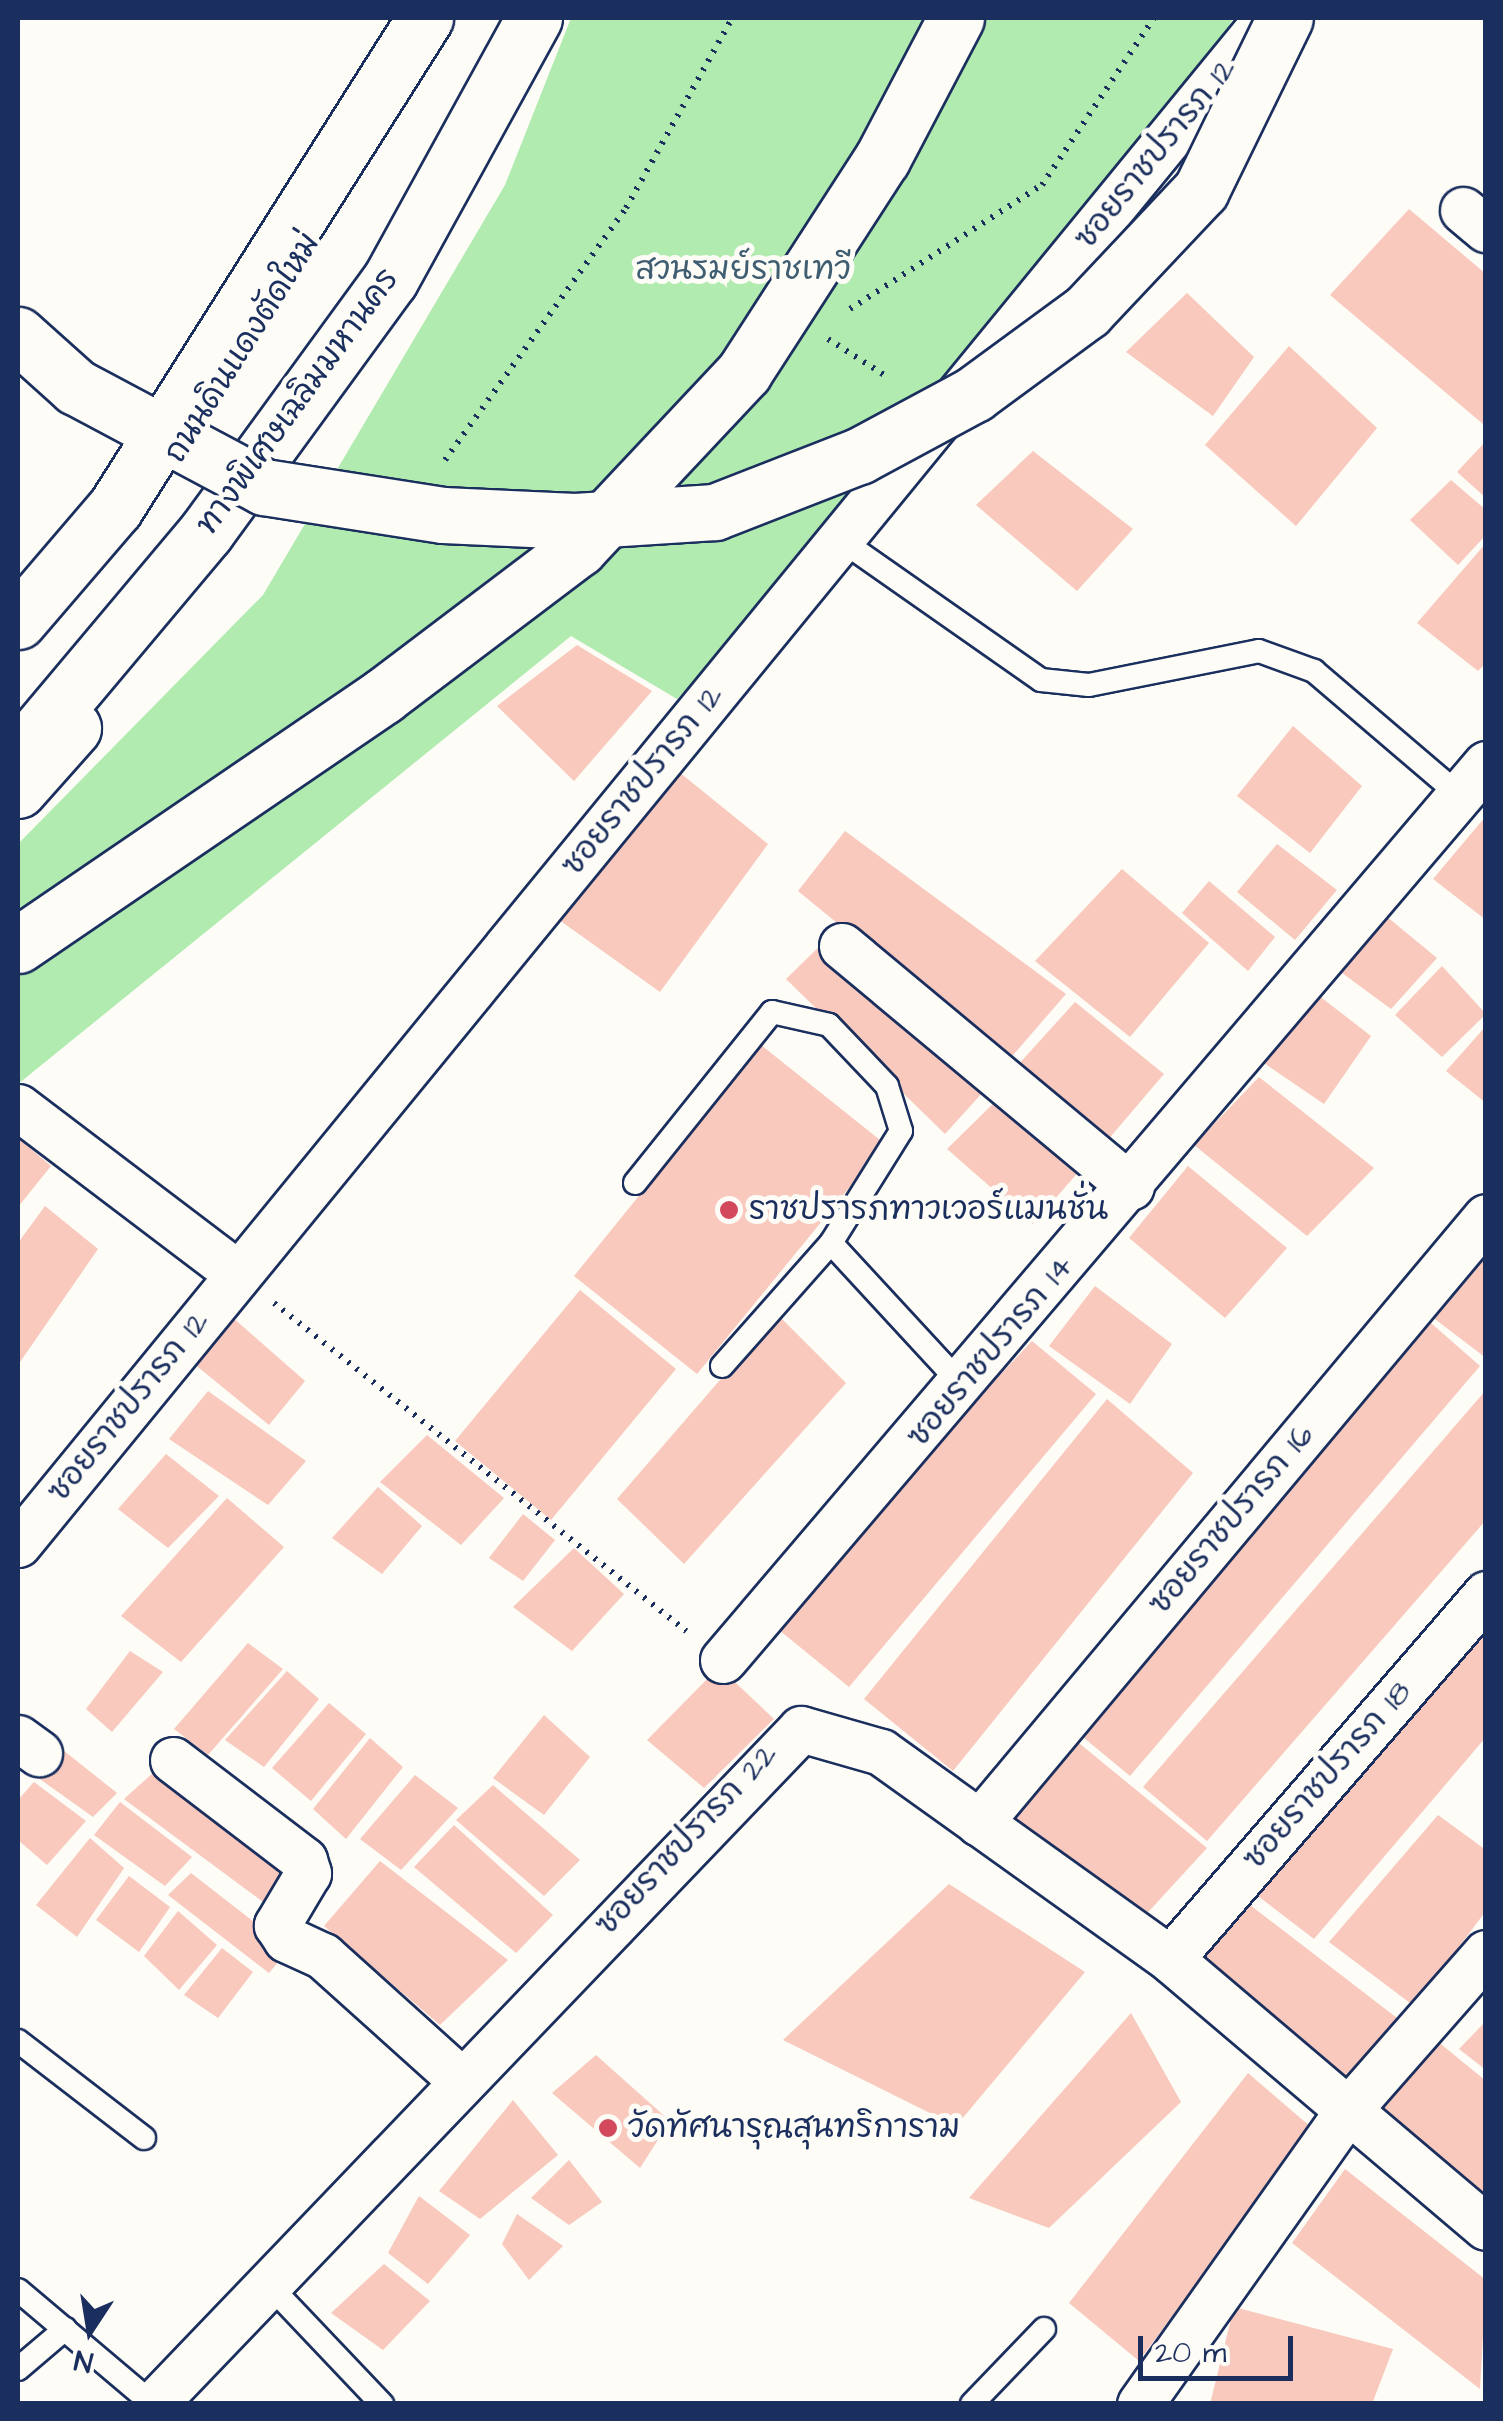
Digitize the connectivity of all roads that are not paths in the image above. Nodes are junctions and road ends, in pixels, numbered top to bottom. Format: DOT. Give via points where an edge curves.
graph roads {
  1 [pos="416,18"];
  2 [pos="425,18"];
  3 [pos="534,18"];
  4 [pos="549,18"];
  5 [pos="956,18"];
  6 [pos="1268,18"];
  7 [pos="1285,18"];
  8 [pos="18,335"];
  9 [pos="840,540"];
  10 [pos="18,621"];
  11 [pos="18,645"];
  12 [pos="18,756"];
  13 [pos="1472,779"];
  14 [pos="18,790"];
  15 [pos="18,945"];
  16 [pos="842,946"];
  17 [pos="18,1107"];
  18 [pos="635,1183"];
  19 [pos="1131,1188"];
  20 [pos="1486,1217"];
  21 [pos="831,1243"];
  22 [pos="238,1274"];
  23 [pos="722,1366"];
  24 [pos="964,1386"];
  25 [pos="18,1544"];
  26 [pos="1486,1594"];
  27 [pos="723,1660"];
  28 [pos="173,1760"];
  29 [pos="979,1823"];
  30 [pos="1486,1953"];
  31 [pos="1170,1959"];
  32 [pos="18,2042"];
  33 [pos="462,2082"];
  34 [pos="1348,2110"];
  35 [pos="144,2138"];
  36 [pos="1486,2227"];
  37 [pos="268,2284"];
  38 [pos="18,2290"];
  39 [pos="65,2329"];
  40 [pos="1044,2329"];
  41 [pos="18,2370"];
  42 [pos="154,2404"];
  43 [pos="382,2404"];
  44 [pos="972,2404"];
  45 [pos="1140,2404"];
  1 -- 11 [label="main road, ถนนดินแดงตัดใหม่" via="312,242 154,488"];
  2 -- 10 [label="main road, bridge" via="115,508"];
  3 -- 12 [label="main road, ทางพิเศษเฉลิมมหานคร" via="390,280 206,532"];
  4 -- 14 [label="main road" via="398,292 186,593"];
  5 -- 15 [label="main road, bridge" via="882,159 744,372 579,548 383,696"];
  6 -- 9 [label="street, ซอยราชปรารภ 12"];
  7 -- 8 [label="main road, bridge" via="1200,190 1087,311 974,394 876,448 714,512 575,520 443,515 264,487 76,386"];
  9 -- 13 [label="lane" via="1041,680 1089,685 1259,651 1314,671"];
  9 -- 22 [label="street, ซอยราชปรารภ 12"];
  13 -- 19 [label="street, ซอยราชปรารภ 14"];
  16 -- 19 [label="street"];
  17 -- 22 [label="street"];
  18 -- 21 [label="lane" via="772,1012 803,1015 829,1024 888,1086 901,1131"];
  19 -- 24 [label="street, ซอยราชปรารภ 14"];
  20 -- 29 [label="street, ซอยราชปรารภ 16"];
  21 -- 23 [label="lane"];
  21 -- 24 [label="lane"];
  22 -- 25 [label="street, ซอยราชปรารภ 12"];
  24 -- 27 [label="street, ซอยราชปรารภ 14"];
  26 -- 31 [label="street, ซอยราชปรารภ 18"];
  28 -- 33 [label="street" via="304,1860 308,1874 277,1925 286,1939 323,1956"];
  29 -- 31 [label="street, ซอยราชปรารภ 22"];
  29 -- 33 [label="street, ซอยราชปรารภ 22" via="882,1752 790,1731"];
  30 -- 34 [label="street"];
  31 -- 34 [label="street, ซอยราชปรารภ 22"];
  32 -- 35 [label="lane"];
  33 -- 37 [label="street, ซอยราชปรารภ 22"];
  34 -- 36 [label="street, ซอยราชปรารภ 22"];
  34 -- 45 [label="street"];
  37 -- 42 [label="street, ซอยราชปรารภ 22"];
  37 -- 43 [label="lane"];
  38 -- 39 [label="lane"];
  39 -- 41 [label="lane"];
  39 -- 42 [label="lane"];
  40 -- 44 [label="lane"];
}
